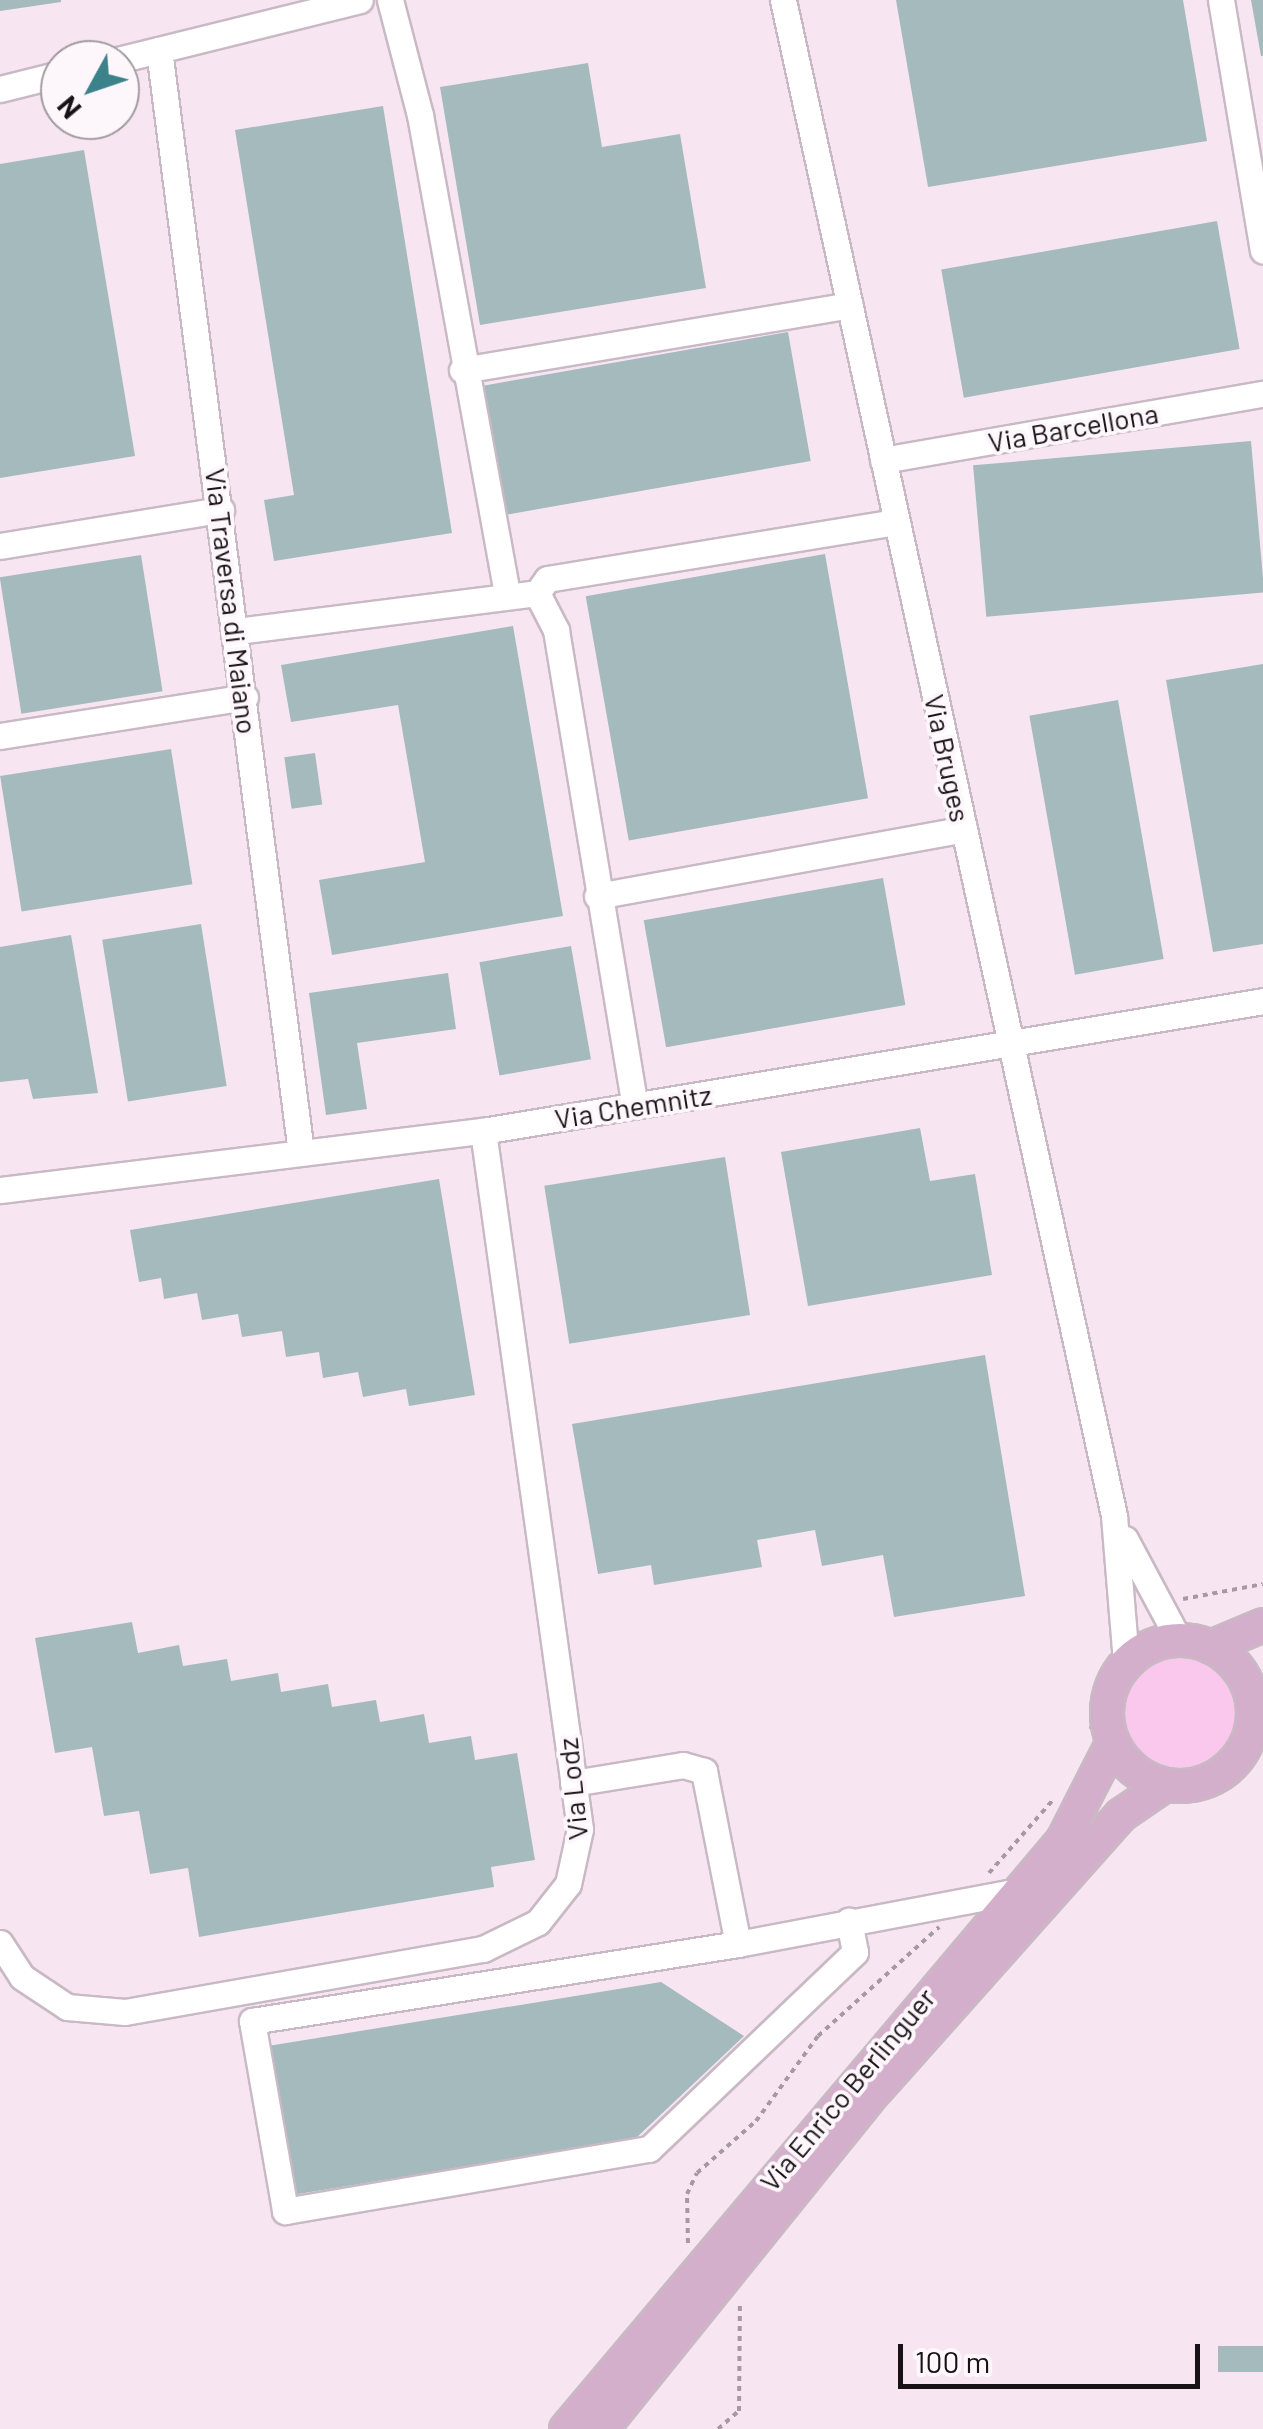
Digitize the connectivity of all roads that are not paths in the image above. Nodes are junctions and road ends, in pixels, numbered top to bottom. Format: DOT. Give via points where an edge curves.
graph roads {
  1 [pos="360,0"];
  2 [pos="390,0"];
  3 [pos="783,0"];
  4 [pos="1221,0"];
  5 [pos="159,50"];
  6 [pos="140,55"];
  7 [pos="40,79"];
  8 [pos="0,89"];
  9 [pos="1263,251"];
  10 [pos="850,305"];
  11 [pos="462,370"];
  12 [pos="1263,394"];
  13 [pos="883,460"];
  14 [pos="221,510"];
  15 [pos="896,522"];
  16 [pos="0,546"];
  17 [pos="507,592"];
  18 [pos="537,593"];
  19 [pos="237,631"];
  20 [pos="245,697"];
  21 [pos="0,736"];
  22 [pos="964,828"];
  23 [pos="597,896"];
  24 [pos="1263,1001"];
  25 [pos="1010,1044"];
  26 [pos="635,1106"];
  27 [pos="483,1131"];
  28 [pos="300,1152"];
  29 [pos="0,1190"];
  30 [pos="1114,1516"];
  31 [pos="1263,1625"];
  32 [pos="1195,1644"];
  33 [pos="1120,1656"];
  34 [pos="1257,1695"];
  35 [pos="1102,1742"];
  36 [pos="573,1783"];
  37 [pos="1165,1785"];
  38 [pos="1019,1892"];
  39 [pos="849,1921"];
  40 [pos="0,1943"];
  41 [pos="738,1944"];
  42 [pos="566,2429"];
  43 [pos="602,2429"];
  1 -- 5 [label="street"];
  2 -- 11 [label="street" via="420,115"];
  3 -- 10 [label="street, Via Bruges"];
  4 -- 9 [label="street"];
  5 -- 6 [label="street"];
  5 -- 14 [label="street, Via Traversa di Maiano"];
  7 -- 8 [label="street"];
  10 -- 11 [label="street"];
  10 -- 13 [label="street, Via Bruges"];
  11 -- 17 [label="street"];
  12 -- 13 [label="street, Via Barcellona"];
  13 -- 15 [label="street, Via Bruges"];
  14 -- 16 [label="street"];
  14 -- 19 [label="street, Via Traversa di Maiano"];
  15 -- 18 [label="street" via="548,578"];
  15 -- 22 [label="street, Via Bruges"];
  17 -- 18 [label="street"];
  17 -- 19 [label="street"];
  18 -- 23 [label="street" via="556,630"];
  19 -- 20 [label="street, Via Traversa di Maiano"];
  20 -- 21 [label="street"];
  20 -- 28 [label="street, Via Traversa di Maiano"];
  22 -- 23 [label="street"];
  22 -- 25 [label="street, Via Bruges"];
  23 -- 26 [label="street"];
  24 -- 25 [label="street, Via Chemnitz"];
  25 -- 26 [label="street, Via Chemnitz"];
  25 -- 30 [label="street, Via Bruges"];
  26 -- 27 [label="street, Via Chemnitz"];
  27 -- 28 [label="street, Via Chemnitz"];
  27 -- 36 [label="street, Via Lodz"];
  28 -- 29 [label="street, Via Chemnitz"];
  30 -- 32 [label="street, Via Bruges" via="1156,1603"];
  30 -- 33 [label="street, Via Bruges"];
  31 -- 32 [label="main road"];
  32 -- 33 [label="main road"];
  32 -- 34 [label="main road, Via Enrico Berlinguer"];
  33 -- 35 [label="main road, Via Enrico Berlinguer"];
  34 -- 37 [label="main road, Via Enrico Berlinguer" via="1248,1738 1229,1767 1200,1784"];
  35 -- 37 [label="main road"];
  35 -- 38 [label="main road, Via Enrico Berlinguer" via="1082,1815"];
  36 -- 40 [label="street, Via Lodz" via="581,1844 568,1884 538,1922 483,1949 97,2013 42,1993"];
  36 -- 41 [label="street" via="683,1765 704,1771"];
  37 -- 43 [label="main road, Via Enrico Berlinguer" via="1121,1815 876,2090"];
  38 -- 39 [label="street"];
  38 -- 42 [label="main road, Via Enrico Berlinguer"];
  39 -- 41 [label="street"];
  39 -- 41 [label="street" via="855,1952 649,2149 284,2210 252,2021"];
}
